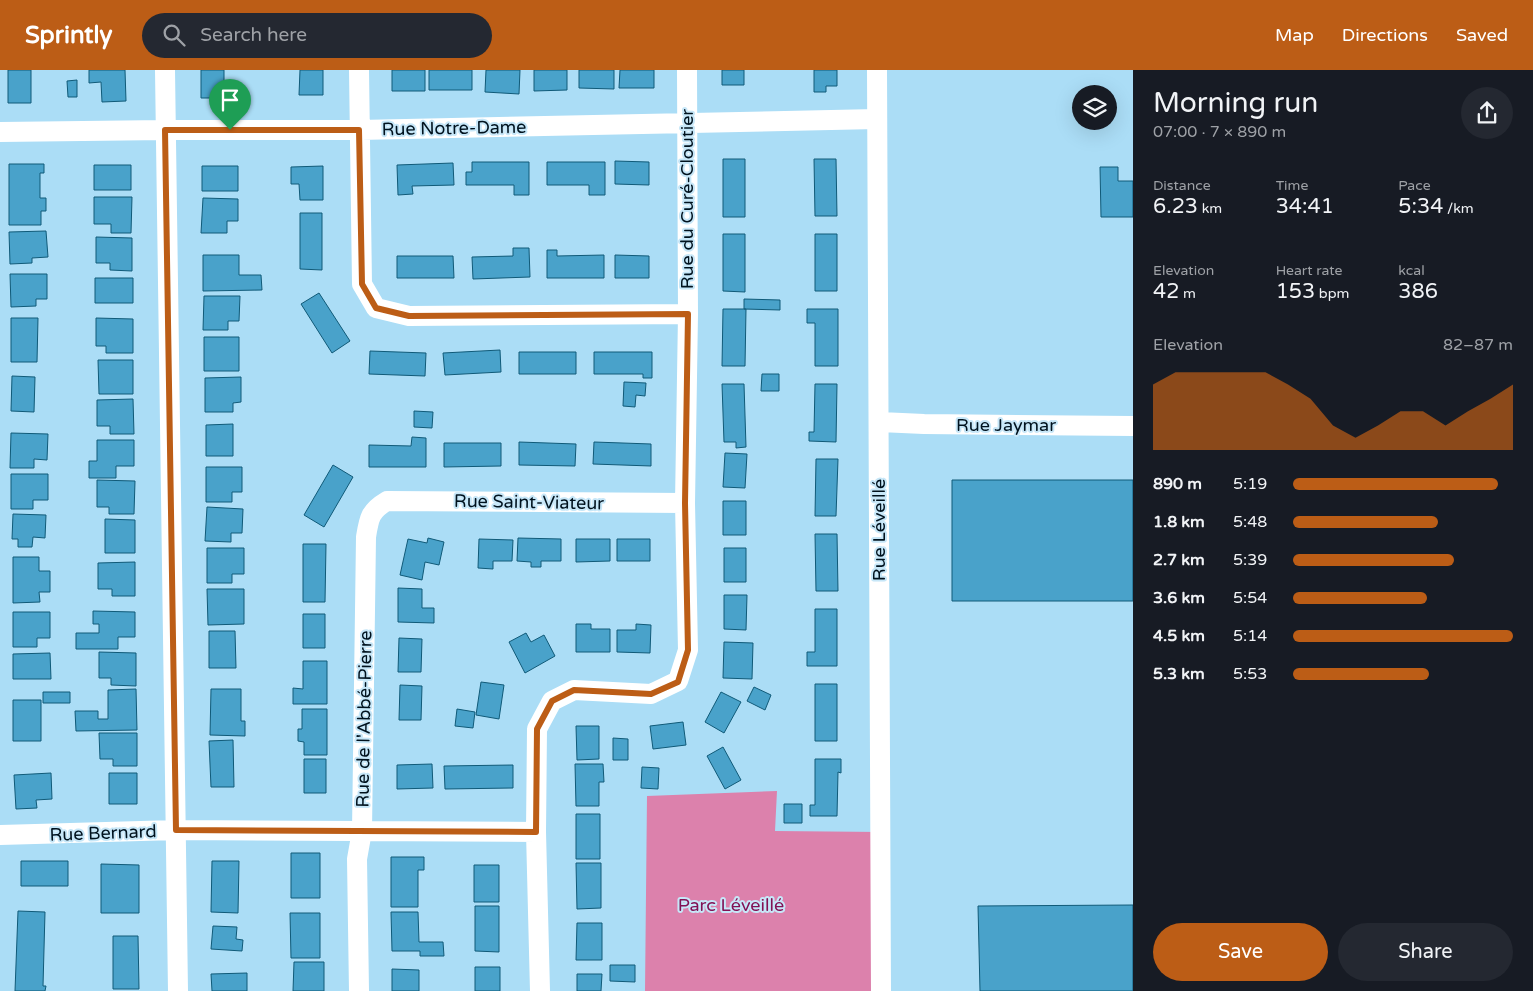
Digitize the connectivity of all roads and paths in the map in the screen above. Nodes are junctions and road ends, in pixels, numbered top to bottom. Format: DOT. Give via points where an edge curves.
graph roads {
  1 [pos="166,70"];
  2 [pos="359,70"];
  3 [pos="687,70"];
  4 [pos="877,70"];
  5 [pos="877,119"];
  6 [pos="688,123"];
  7 [pos="165,130"];
  8 [pos="359,130"];
  9 [pos="0,132"];
  10 [pos="688,314"];
  11 [pos="880,422"];
  12 [pos="1133,426"];
  13 [pos="685,503"];
  14 [pos="376,508"];
  15 [pos="176,830"];
  16 [pos="362,831"];
  17 [pos="536,832"];
  18 [pos="0,835"];
  19 [pos="178,991"];
  20 [pos="359,991"];
  21 [pos="540,991"];
  22 [pos="882,991"];
  1 -- 7 [label="street"];
  2 -- 8 [label="street"];
  3 -- 6 [label="street, Rue du Curé-Cloutier"];
  4 -- 5 [label="street, Rue Léveillé"];
  5 -- 6 [label="street, Rue Notre-Dame"];
  5 -- 11 [label="street, Rue Léveillé"];
  6 -- 8 [label="street, Rue Notre-Dame"];
  6 -- 10 [label="street, Rue du Curé-Cloutier"];
  7 -- 8 [label="street, Rue Notre-Dame"];
  7 -- 9 [label="street, Rue Notre-Dame"];
  7 -- 15 [label="street"];
  8 -- 10 [label="street" via="362,284 376,308 409,316"];
  10 -- 13 [label="street, Rue du Curé-Cloutier"];
  11 -- 12 [label="street, Rue Jaymar"];
  11 -- 22 [label="street, Rue Léveillé"];
  13 -- 14 [label="street, Rue Saint-Viateur" via="387,501"];
  13 -- 17 [label="street, Rue du Curé-Cloutier" via="688,650 678,682 651,694 574,690 552,701 537,729"];
  14 -- 16 [label="street, Rue de l'Abbé-Pierre" via="366,537"];
  15 -- 16 [label="street, Rue Bernard"];
  15 -- 18 [label="street, Rue Bernard"];
  15 -- 19 [label="street"];
  16 -- 17 [label="street, Rue Bernard"];
  16 -- 20 [label="street, Rue de l'Abbé-Pierre" via="357,859"];
  17 -- 21 [label="street, Rue du Curé-Cloutier"];
}
